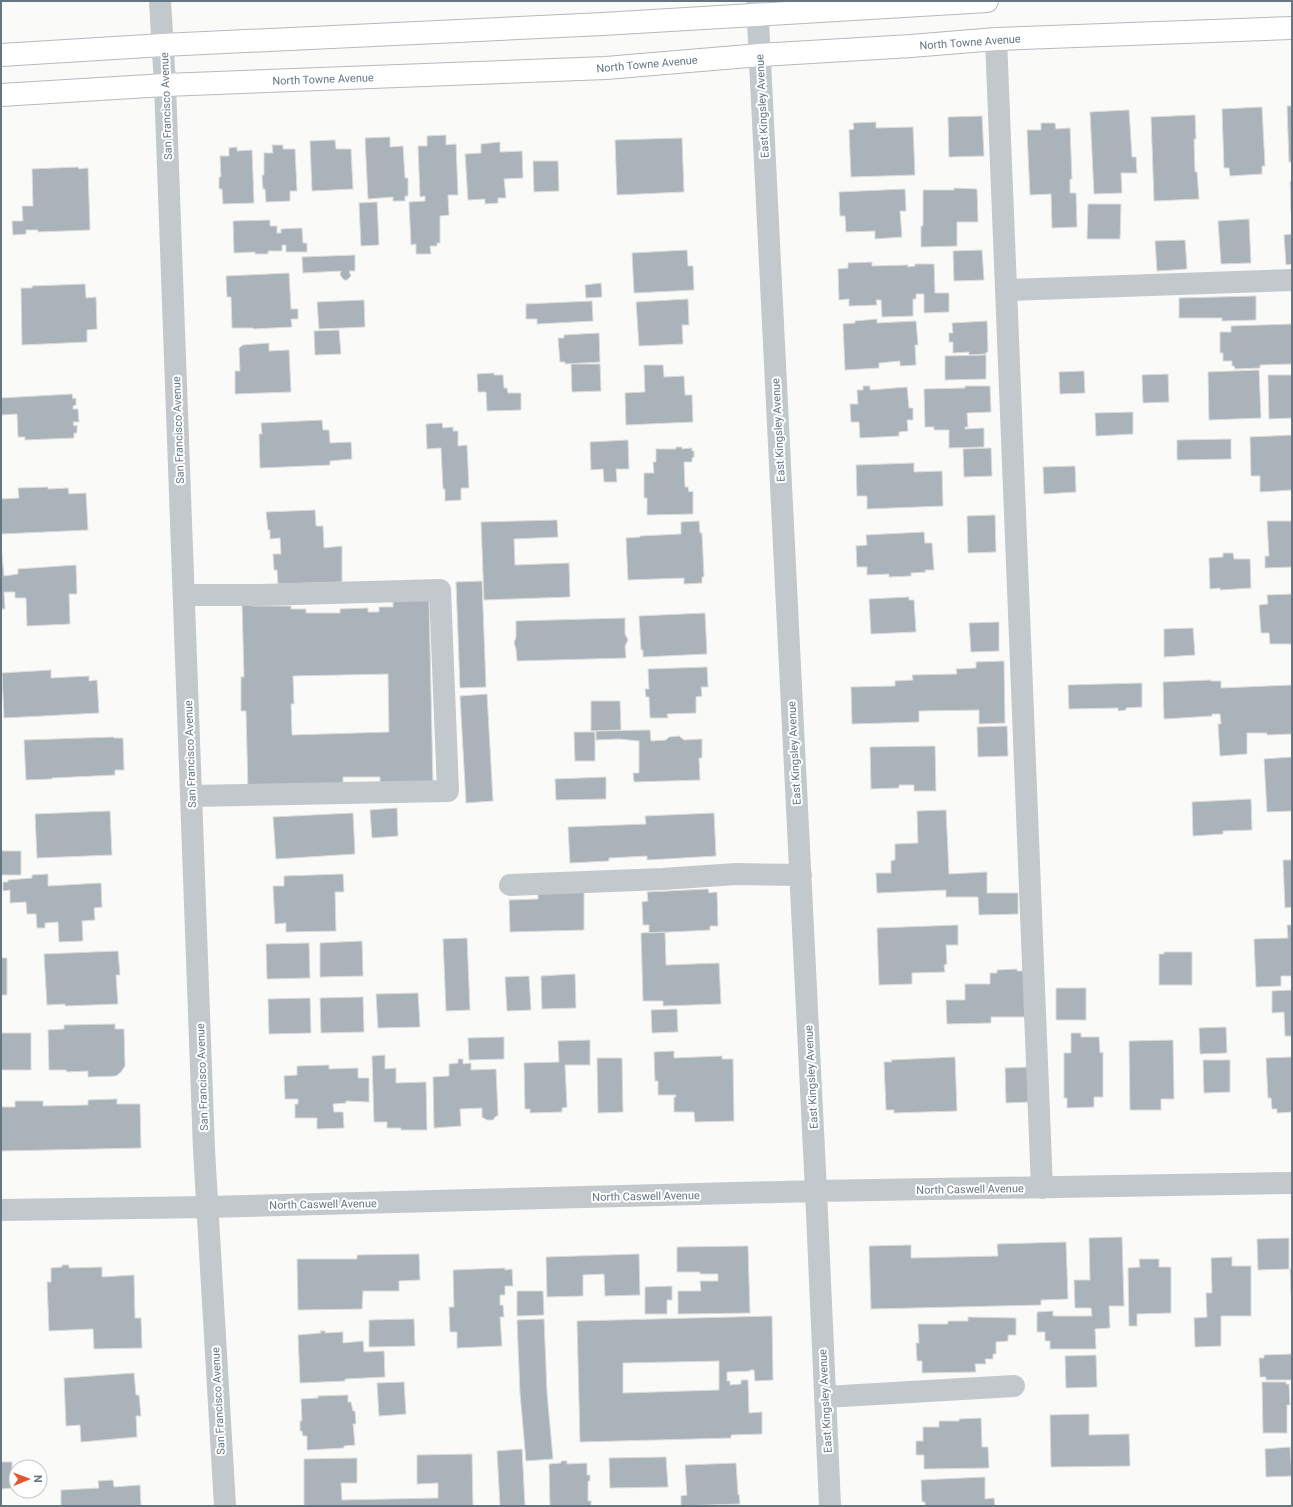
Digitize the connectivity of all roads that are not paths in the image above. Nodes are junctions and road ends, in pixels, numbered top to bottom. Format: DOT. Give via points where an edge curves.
graph roads {
  1 [pos="160,1"];
  2 [pos="987,1"];
  3 [pos="757,8"];
  4 [pos="1292,28"];
  5 [pos="996,39"];
  6 [pos="163,45"];
  7 [pos="1,55"];
  8 [pos="760,55"];
  9 [pos="165,85"];
  10 [pos="1,95"];
  11 [pos="1292,280"];
  12 [pos="1006,290"];
  13 [pos="184,595"];
  14 [pos="192,796"];
  15 [pos="800,875"];
  16 [pos="510,885"];
  17 [pos="1292,1183"];
  18 [pos="1042,1188"];
  19 [pos="816,1192"];
  20 [pos="207,1207"];
  21 [pos="1,1210"];
  22 [pos="1014,1386"];
  23 [pos="825,1397"];
  24 [pos="225,1506"];
  25 [pos="830,1506"];
  1 -- 6 [label="street, San Francisco Avenue"];
  2 -- 3 [label="main road"];
  3 -- 6 [label="main road" via="595,25"];
  3 -- 8 [label="street, East Kingsley Avenue"];
  4 -- 5 [label="main road, North Towne Avenue"];
  5 -- 8 [label="main road, North Towne Avenue"];
  5 -- 12 [label="street"];
  6 -- 7 [label="main road"];
  6 -- 9 [label="street, San Francisco Avenue"];
  8 -- 9 [label="main road, North Towne Avenue" via="606,68"];
  8 -- 15 [label="street, East Kingsley Avenue"];
  9 -- 10 [label="main road, North Towne Avenue"];
  9 -- 13 [label="street, San Francisco Avenue"];
  11 -- 12 [label="street"];
  12 -- 18 [label="street"];
  13 -- 14 [label="street, San Francisco Avenue"];
  13 -- 14 [label="street" via="440,590 448,791"];
  14 -- 20 [label="street, San Francisco Avenue"];
  15 -- 16 [label="street" via="736,874"];
  15 -- 19 [label="street, East Kingsley Avenue"];
  17 -- 18 [label="street, North Caswell Avenue"];
  18 -- 19 [label="street, North Caswell Avenue"];
  19 -- 20 [label="street, North Caswell Avenue"];
  19 -- 23 [label="street, East Kingsley Avenue"];
  20 -- 21 [label="street, North Caswell Avenue"];
  20 -- 24 [label="street, San Francisco Avenue"];
  22 -- 23 [label="street"];
  23 -- 25 [label="street, East Kingsley Avenue"];
}
